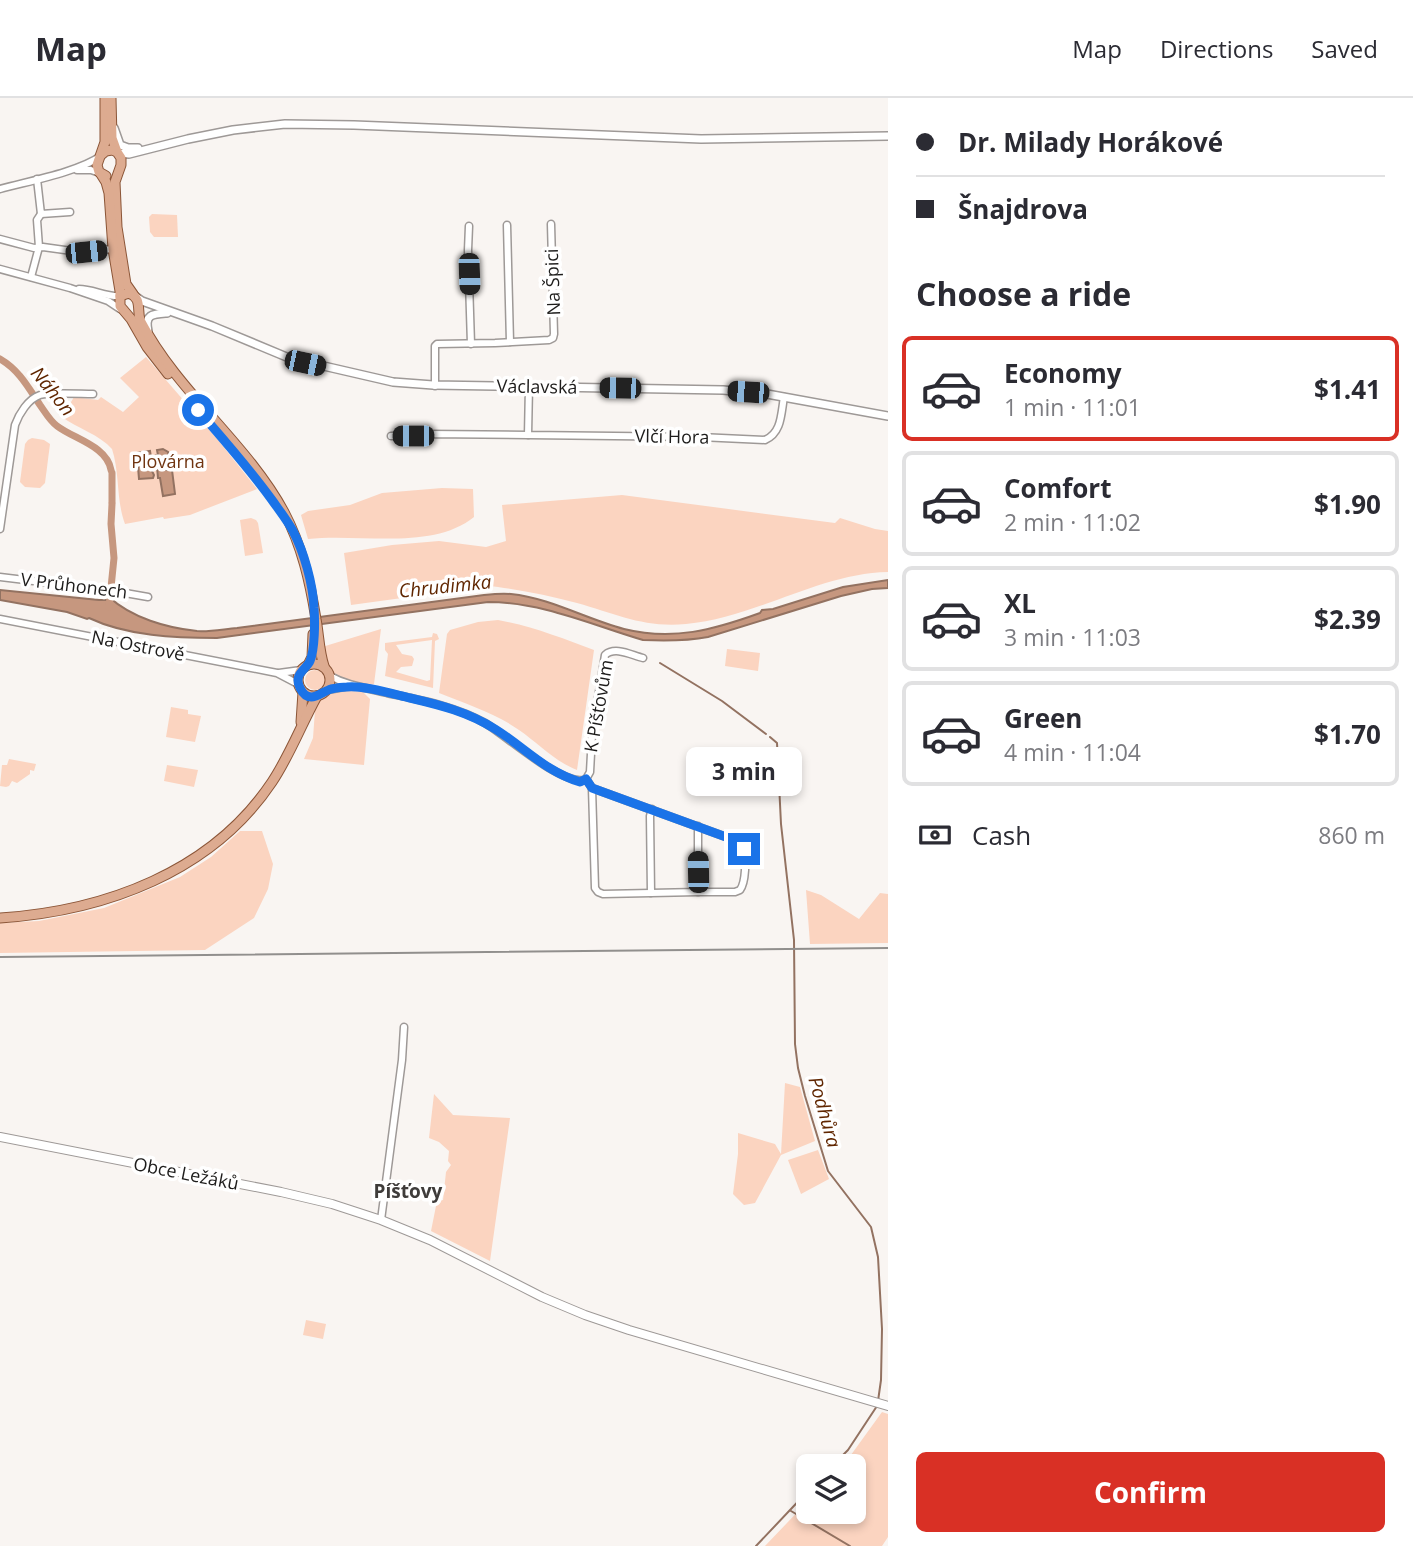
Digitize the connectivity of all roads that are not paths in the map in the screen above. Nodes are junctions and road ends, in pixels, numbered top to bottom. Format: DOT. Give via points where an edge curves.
graph roads {
  1 [pos="105,98"];
  2 [pos="111,98"];
  3 [pos="111,118"];
  4 [pos="888,136"];
  5 [pos="178,141"];
  6 [pos="160,146"];
  7 [pos="118,152"];
  8 [pos="101,155"];
  9 [pos="119,169"];
  10 [pos="65,171"];
  11 [pos="101,174"];
  12 [pos="37,179"];
  13 [pos="0,189"];
  14 [pos="70,212"];
  15 [pos="41,214"];
  16 [pos="551,224"];
  17 [pos="507,225"];
  18 [pos="469,226"];
  19 [pos="0,239"];
  20 [pos="39,247"];
  21 [pos="113,250"];
  22 [pos="0,269"];
  23 [pos="31,277"];
  24 [pos="70,288"];
  25 [pos="133,295"];
  26 [pos="120,296"];
  27 [pos="138,311"];
  28 [pos="123,312"];
  29 [pos="172,313"];
  30 [pos="149,336"];
  31 [pos="510,342"];
  32 [pos="471,344"];
  33 [pos="435,386"];
  34 [pos="529,386"];
  35 [pos="93,394"];
  36 [pos="784,397"];
  37 [pos="888,416"];
  38 [pos="528,435"];
  39 [pos="391,436"];
  40 [pos="3,493"];
  41 [pos="0,529"];
  42 [pos="292,529"];
  43 [pos="0,577"];
  44 [pos="148,597"];
  45 [pos="0,620"];
  46 [pos="316,638"];
  47 [pos="643,658"];
  48 [pos="324,666"];
  49 [pos="305,667"];
  50 [pos="277,673"];
  51 [pos="330,676"];
  52 [pos="351,686"];
  53 [pos="301,688"];
  54 [pos="328,690"];
  55 [pos="317,696"];
  56 [pos="300,728"];
  57 [pos="586,779"];
  58 [pos="592,788"];
  59 [pos="652,810"];
  60 [pos="698,826"];
  61 [pos="698,892"];
  62 [pos="651,893"];
  63 [pos="0,918"];
  64 [pos="404,1027"];
  65 [pos="0,1136"];
  66 [pos="381,1220"];
  67 [pos="887,1406"];
  1 -- 8 [label="main road"];
  2 -- 3 [label="main road"];
  3 -- 6 [label="street" via="123,146"];
  3 -- 7 [label="main road"];
  4 -- 5 [label="street" via="690,139 295,124"];
  5 -- 6 [label="street"];
  5 -- 9 [label="street" via="129,158"];
  6 -- 7 [label="street" via="129,154"];
  7 -- 8 [label="main road" via="108,150"];
  7 -- 9 [label="main road"];
  8 -- 10 [label="street"];
  8 -- 11 [label="main road" via="97,165"];
  9 -- 11 [label="main road" via="111,176"];
  9 -- 25 [label="main road" via="114,186 118,236 126,284"];
  10 -- 11 [label="street" via="86,169"];
  10 -- 12 [label="street"];
  11 -- 21 [label="main road" via="108,189"];
  12 -- 13 [label="street"];
  12 -- 15 [label="street"];
  14 -- 15 [label="street"];
  15 -- 20 [label="street" via="37,220"];
  16 -- 31 [label="street, Na Špici" via="554,334 552,339"];
  17 -- 31 [label="street"];
  18 -- 32 [label="street"];
  19 -- 20 [label="street"];
  20 -- 21 [label="street"];
  20 -- 23 [label="street"];
  21 -- 26 [label="main road"];
  22 -- 23 [label="street"];
  23 -- 24 [label="street"];
  24 -- 26 [label="street"];
  24 -- 28 [label="street"];
  25 -- 26 [label="main road"];
  25 -- 27 [label="main road"];
  25 -- 29 [label="street, Václavská"];
  26 -- 28 [label="main road"];
  27 -- 28 [label="main road"];
  27 -- 29 [label="street, Václavská"];
  27 -- 30 [label="main road"];
  28 -- 42 [label="main road"];
  29 -- 30 [label="street" via="150,317"];
  29 -- 33 [label="street, Václavská" via="280,356 393,382"];
  30 -- 42 [label="main road" via="171,370 261,478"];
  31 -- 32 [label="street"];
  32 -- 33 [label="street" via="436,344"];
  33 -- 34 [label="street, Václavská"];
  34 -- 36 [label="street, Václavská" via="723,390"];
  34 -- 38 [label="street"];
  35 -- 40 [label="street" via="40,395 29,402 15,425"];
  36 -- 37 [label="street, Václavská"];
  36 -- 38 [label="street, Vlčí Hora" via="777,430 765,440"];
  38 -- 39 [label="street, Vlčí Hora"];
  40 -- 41 [label="street"];
  42 -- 46 [label="main road" via="304,561"];
  43 -- 44 [label="street, V Průhonech"];
  45 -- 50 [label="street, Na Ostrově"];
  46 -- 48 [label="main road"];
  46 -- 49 [label="main road"];
  47 -- 57 [label="street, K Píšťovům" via="615,651 605,655"];
  48 -- 49 [label="main road"];
  48 -- 51 [label="main road"];
  49 -- 50 [label="street, Na Ostrově"];
  49 -- 53 [label="main road" via="299,674"];
  50 -- 53 [label="street, Na Ostrově"];
  51 -- 52 [label="street"];
  51 -- 54 [label="main road"];
  52 -- 54 [label="street"];
  52 -- 57 [label="street" via="458,711 497,730 551,769 578,781"];
  53 -- 55 [label="main road" via="307,695"];
  53 -- 56 [label="main road"];
  54 -- 55 [label="main road"];
  55 -- 56 [label="main road"];
  56 -- 63 [label="main road" via="260,798 228,834 197,858 102,901"];
  57 -- 58 [label="street"];
  58 -- 59 [label="street"];
  58 -- 62 [label="street" via="595,888 603,894"];
  59 -- 60 [label="street"];
  59 -- 62 [label="street"];
  60 -- 61 [label="street"];
  60 -- 61 [label="street" via="737,841 744,849 740,890"];
  61 -- 62 [label="street"];
  64 -- 66 [label="street"];
  65 -- 66 [label="main road, Obce Ležáků" via="305,1198"];
  66 -- 67 [label="main road, Obce Ležáků" via="585,1315"];
}
